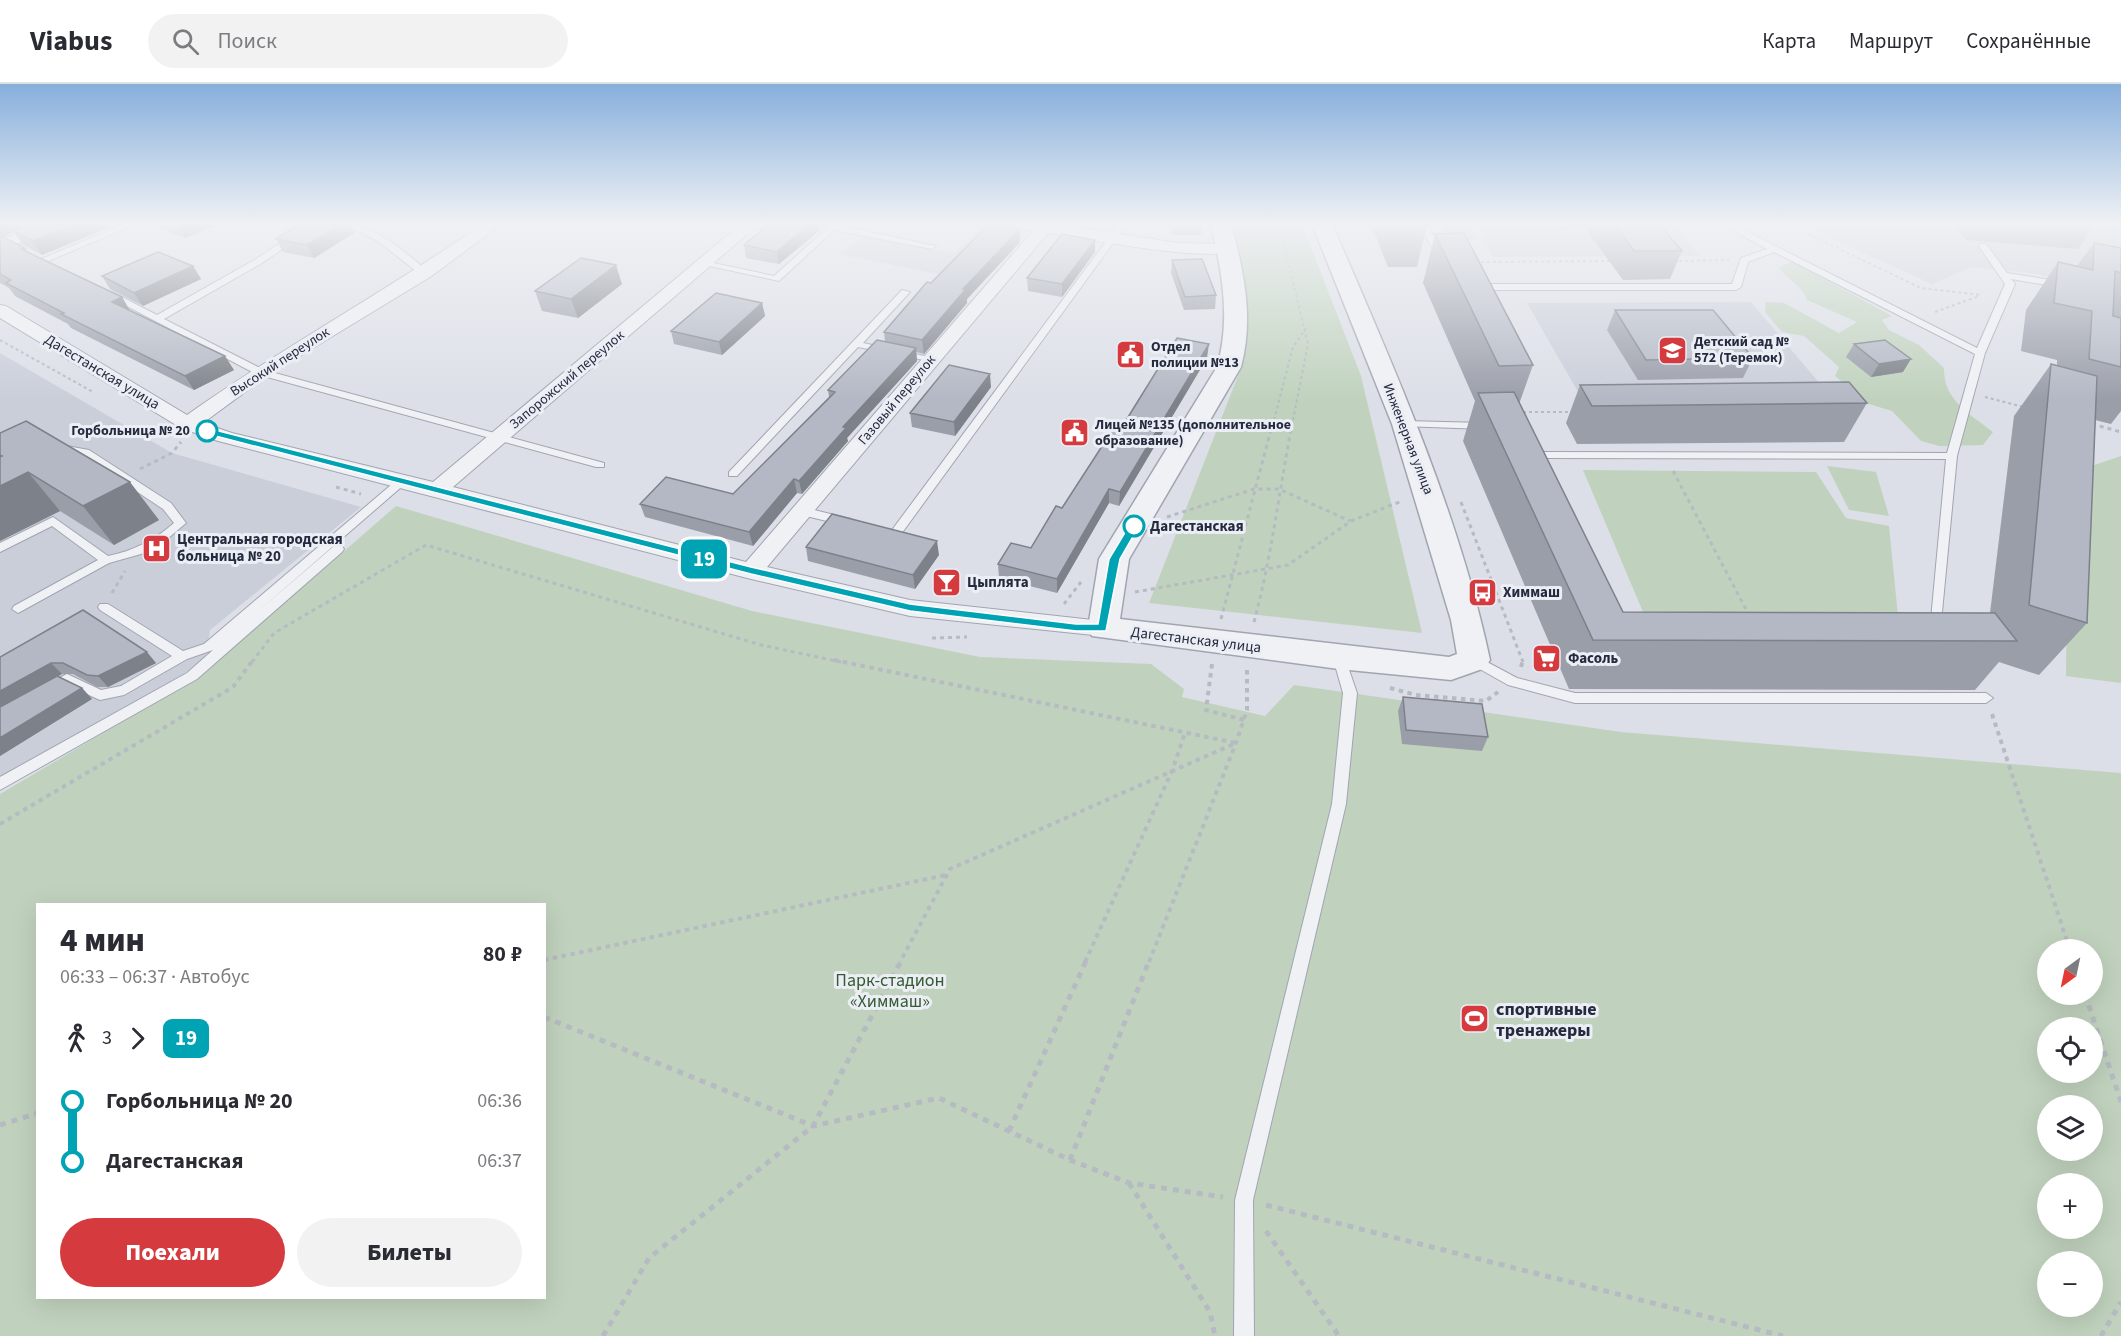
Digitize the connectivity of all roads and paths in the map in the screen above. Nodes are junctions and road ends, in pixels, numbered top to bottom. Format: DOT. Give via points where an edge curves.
graph roads {
  1 [pos="221,282"];
  2 [pos="408,282"];
  3 [pos="682,282"];
  4 [pos="997,282"];
  5 [pos="1082,282"];
  6 [pos="1231,282"];
  7 [pos="1294,282"];
  8 [pos="1347,282"];
  9 [pos="1556,282"];
  10 [pos="1737,282"];
  11 [pos="1840,282"];
  12 [pos="1909,282"];
  13 [pos="2052,282"];
  14 [pos="2010,284"];
  15 [pos="94,287"];
  16 [pos="2075,288"];
  17 [pos="905,292"];
  18 [pos="1981,295"];
  19 [pos="1,311"];
  20 [pos="156,319"];
  21 [pos="1914,320"];
  22 [pos="1306,327"];
  23 [pos="856,344"];
  24 [pos="1980,353"];
  25 [pos="931,360"];
  26 [pos="260,372"];
  27 [pos="1970,393"];
  28 [pos="2034,410"];
  29 [pos="1522,412"];
  30 [pos="1582,412"];
  31 [pos="2089,423"];
  32 [pos="1406,424"];
  33 [pos="1497,426"];
  34 [pos="2121,432"];
  35 [pos="185,433"];
  36 [pos="498,438"];
  37 [pos="51,453"];
  38 [pos="1665,455"];
  39 [pos="1952,456"];
  40 [pos="600,465"];
  41 [pos="733,474"];
  42 [pos="124,477"];
  43 [pos="402,481"];
  44 [pos="437,489"];
  45 [pos="1254,489"];
  46 [pos="1279,489"];
  47 [pos="1428,490"];
  48 [pos="802,511"];
  49 [pos="1137,521"];
  50 [pos="1351,521"];
  51 [pos="861,525"];
  52 [pos="872,528"];
  53 [pos="340,535"];
  54 [pos="0,548"];
  55 [pos="106,560"];
  56 [pos="1268,569"];
  57 [pos="125,571"];
  58 [pos="751,571"];
  59 [pos="1231,575"];
  60 [pos="1135,592"];
  61 [pos="105,607"];
  62 [pos="18,609"];
  63 [pos="1750,617"];
  64 [pos="1102,628"];
  65 [pos="1935,633"];
  66 [pos="972,636"];
  67 [pos="932,638"];
  68 [pos="1216,641"];
  69 [pos="1247,646"];
  70 [pos="182,656"];
  71 [pos="1339,658"];
  72 [pos="1474,660"];
  73 [pos="1513,682"];
  74 [pos="1385,687"];
  75 [pos="38,695"];
  76 [pos="1986,699"];
  77 [pos="1244,720"];
  78 [pos="1185,733"];
  79 [pos="1236,743"];
  80 [pos="1172,771"];
  81 [pos="0,784"];
  82 [pos="0,824"];
  83 [pos="946,875"];
  84 [pos="2066,939"];
  85 [pos="546,960"];
  86 [pos="2089,1005"];
  87 [pos="546,1018"];
  88 [pos="2121,1102"];
  89 [pos="36,1114"];
  90 [pos="0,1125"];
  91 [pos="813,1126"];
  92 [pos="1009,1131"];
  93 [pos="1070,1160"];
  94 [pos="1129,1183"];
  95 [pos="1244,1200"];
  96 [pos="2121,1302"];
  97 [pos="603,1336"];
  98 [pos="1215,1336"];
  99 [pos="1244,1336"];
  100 [pos="1339,1336"];
  101 [pos="1783,1336"];
  102 [pos="2102,1336"];
  1 -- 20 [label="lane"];
  2 -- 26 [label="street, Высокий переулок"];
  3 -- 36 [label="street, Запорожский переулок"];
  4 -- 25 [label="street, Газовый переулок"];
  5 -- 52 [label="lane" via="895,534"];
  6 -- 49 [label="street" via="1236,322 1235,351 1229,367"];
  7 -- 22 [label="path"];
  8 -- 32 [label="street, Инженерная улица"];
  9 -- 10 [label="lane" via="1736,287"];
  11 -- 21 [label="lane"];
  12 -- 18 [label="path" via="1921,288"];
  13 -- 16 [label="lane"];
  14 -- 18 [label="path"];
  14 -- 24 [label="lane"];
  15 -- 20 [label="lane"];
  17 -- 23 [label="lane"];
  18 -- 21 [label="path"];
  19 -- 35 [label="street, Дагестанская улица"];
  20 -- 26 [label="lane"];
  21 -- 24 [label="lane"];
  22 -- 45 [label="path" via="1293,347"];
  22 -- 46 [label="path" via="1308,344"];
  23 -- 25 [label="lane"];
  23 -- 41 [label="lane"];
  24 -- 27 [label="lane"];
  25 -- 48 [label="street, Газовый переулок"];
  26 -- 35 [label="street, Высокий переулок"];
  26 -- 36 [label="lane"];
  27 -- 28 [label="path"];
  27 -- 39 [label="lane"];
  29 -- 30 [label="path"];
  29 -- 38 [label="lane" via="1543,460"];
  31 -- 34 [label="path"];
  32 -- 33 [label="lane"];
  32 -- 47 [label="street, Инженерная улица"];
  35 -- 42 [label="path" via="172,453"];
  35 -- 43 [label="street, Дагестанская улица" via="225,437"];
  36 -- 40 [label="lane"];
  36 -- 44 [label="street, Запорожский переулок"];
  37 -- 42 [label="lane" via="61,448 85,452"];
  38 -- 39 [label="lane"];
  38 -- 63 [label="path"];
  39 -- 65 [label="lane"];
  42 -- 55 [label="lane" via="167,506 180,522 169,535 139,551"];
  43 -- 44 [label="street, Дагестанская улица"];
  43 -- 53 [label="lane"];
  44 -- 58 [label="street, Дагестанская улица"];
  45 -- 46 [label="path"];
  45 -- 49 [label="path" via="1161,519"];
  45 -- 59 [label="path"];
  46 -- 50 [label="path"];
  46 -- 56 [label="path"];
  47 -- 50 [label="path"];
  47 -- 72 [label="street, Инженерная улица"];
  47 -- 73 [label="path" via="1454,485 1524,663"];
  48 -- 51 [label="lane"];
  48 -- 58 [label="street, Газовый переулок"];
  49 -- 64 [label="street" via="1114,559"];
  50 -- 56 [label="path" via="1288,564"];
  53 -- 70 [label="lane" via="209,647"];
  53 -- 81 [label="lane" via="339,548 192,676"];
  54 -- 55 [label="lane" via="53,521"];
  55 -- 62 [label="lane"];
  56 -- 59 [label="path"];
  56 -- 69 [label="path"];
  57 -- 61 [label="path"];
  58 -- 64 [label="street, Дагестанская улица" via="910,608"];
  59 -- 60 [label="path"];
  59 -- 68 [label="path"];
  61 -- 70 [label="lane"];
  64 -- 68 [label="street, Дагестанская улица"];
  66 -- 67 [label="path"];
  68 -- 69 [label="street, Дагестанская улица"];
  68 -- 77 [label="path" via="1206,710"];
  69 -- 71 [label="street, Дагестанская улица"];
  69 -- 77 [label="path"];
  70 -- 75 [label="lane" via="124,690 100,695 67,678"];
  71 -- 72 [label="street, Дагестанская улица" via="1451,669"];
  71 -- 95 [label="lane" via="1350,693 1339,804"];
  72 -- 73 [label="lane"];
  73 -- 74 [label="path" via="1486,701 1416,695"];
  73 -- 76 [label="lane" via="1575,698"];
  76 -- 84 [label="path"];
  77 -- 79 [label="path"];
  78 -- 79 [label="path"];
  78 -- 80 [label="path"];
  78 -- 82 [label="path" via="761,645 426,545 274,633 233,687"];
  79 -- 80 [label="path"];
  79 -- 93 [label="path"];
  80 -- 83 [label="path" via="950,869"];
  80 -- 92 [label="path"];
  83 -- 85 [label="path"];
  83 -- 91 [label="path"];
  86 -- 88 [label="path"];
  87 -- 91 [label="path"];
  89 -- 90 [label="path"];
  91 -- 92 [label="path" via="939,1098"];
  91 -- 97 [label="path" via="649,1258"];
  92 -- 93 [label="path"];
  93 -- 94 [label="path"];
  94 -- 95 [label="path"];
  94 -- 98 [label="path" via="1210,1312"];
  95 -- 99 [label="lane"];
  95 -- 100 [label="path"];
  95 -- 101 [label="path"];
  96 -- 102 [label="path"];
}
